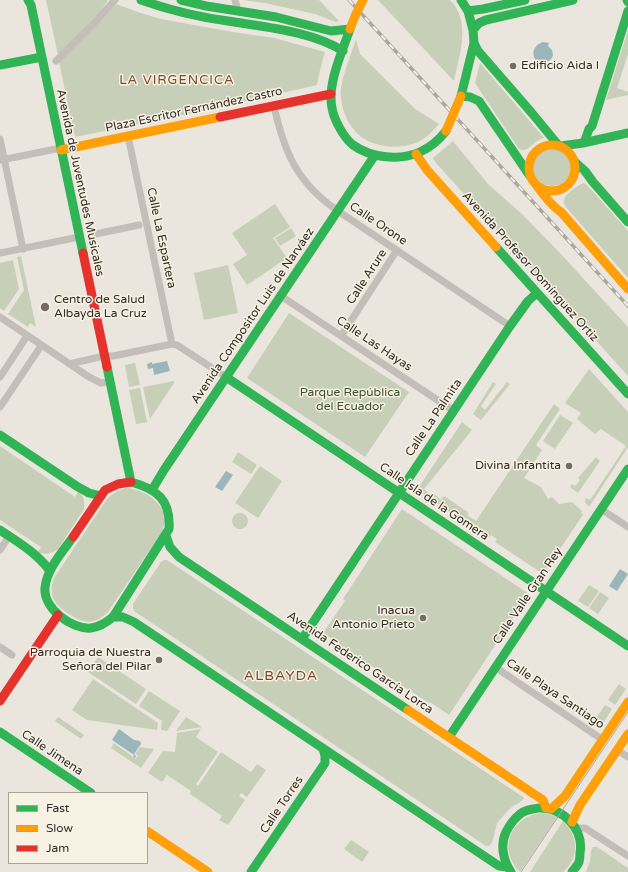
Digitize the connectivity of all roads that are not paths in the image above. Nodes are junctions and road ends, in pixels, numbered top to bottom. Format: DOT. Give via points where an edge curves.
graph roads {
  1 [pos="115,0"];
  2 [pos="141,0"];
  3 [pos="181,0"];
  4 [pos="235,0"];
  5 [pos="363,0"];
  6 [pos="461,0"];
  7 [pos="525,0"];
  8 [pos="573,0"];
  9 [pos="30,2"];
  10 [pos="238,11"];
  11 [pos="468,11"];
  12 [pos="628,11"];
  13 [pos="350,29"];
  14 [pos="473,30"];
  15 [pos="474,43"];
  16 [pos="343,51"];
  17 [pos="42,57"];
  18 [pos="56,61"];
  19 [pos="0,65"];
  20 [pos="331,94"];
  21 [pos="461,96"];
  22 [pos="274,106"];
  23 [pos="592,126"];
  24 [pos="628,133"];
  25 [pos="128,136"];
  26 [pos="606,138"];
  27 [pos="0,139"];
  28 [pos="583,143"];
  29 [pos="560,146"];
  30 [pos="61,149"];
  31 [pos="416,154"];
  32 [pos="375,155"];
  33 [pos="2,160"];
  34 [pos="574,161"];
  35 [pos="534,181"];
  36 [pos="593,182"];
  37 [pos="568,184"];
  38 [pos="338,211"];
  39 [pos="562,214"];
  40 [pos="628,222"];
  41 [pos="140,225"];
  42 [pos="91,235"];
  43 [pos="79,237"];
  44 [pos="23,249"];
  45 [pos="397,250"];
  46 [pos="0,253"];
  47 [pos="628,288"];
  48 [pos="537,293"];
  49 [pos="281,296"];
  50 [pos="0,317"];
  51 [pos="510,326"];
  52 [pos="341,336"];
  53 [pos="25,339"];
  54 [pos="172,344"];
  55 [pos="39,349"];
  56 [pos="104,356"];
  57 [pos="69,364"];
  58 [pos="0,377"];
  59 [pos="226,377"];
  60 [pos="110,382"];
  61 [pos="628,394"];
  62 [pos="0,407"];
  63 [pos="454,411"];
  64 [pos="0,435"];
  65 [pos="628,469"];
  66 [pos="130,482"];
  67 [pos="152,490"];
  68 [pos="399,493"];
  69 [pos="101,496"];
  70 [pos="601,509"];
  71 [pos="628,527"];
  72 [pos="0,530"];
  73 [pos="9,536"];
  74 [pos="166,536"];
  75 [pos="0,550"];
  76 [pos="50,571"];
  77 [pos="546,591"];
  78 [pos="58,615"];
  79 [pos="113,617"];
  80 [pos="302,638"];
  81 [pos="628,646"];
  82 [pos="0,647"];
  83 [pos="12,655"];
  84 [pos="495,667"];
  85 [pos="0,701"];
  86 [pos="628,702"];
  87 [pos="0,732"];
  88 [pos="628,734"];
  89 [pos="449,737"];
  90 [pos="603,740"];
  91 [pos="324,748"];
  92 [pos="617,750"];
  93 [pos="628,757"];
  94 [pos="342,761"];
  95 [pos="90,792"];
  96 [pos="548,808"];
  97 [pos="575,825"];
  98 [pos="148,832"];
  99 [pos="628,856"];
  100 [pos="509,870"];
  101 [pos="208,872"];
  102 [pos="251,872"];
  103 [pos="259,872"];
  104 [pos="572,872"];
  1 -- 18 [label="street"];
  2 -- 16 [label="main road" via="196,16 296,34 327,42"];
  3 -- 10 [label="main road"];
  4 -- 10 [label="street"];
  5 -- 13 [label="main road, bridge"];
  6 -- 11 [label="main road"];
  7 -- 11 [label="main road"];
  8 -- 14 [label="main road" via="486,20"];
  9 -- 17 [label="main road, Avenida de Juventudes Musicales"];
  10 -- 13 [label="main road" via="334,31"];
  11 -- 14 [label="main road"];
  12 -- 23 [label="main road"];
  13 -- 16 [label="main road"];
  14 -- 15 [label="main road"];
  15 -- 21 [label="main road"];
  15 -- 29 [label="main road" via="480,54"];
  16 -- 20 [label="main road"];
  17 -- 19 [label="main road"];
  17 -- 30 [label="main road, Avenida de Juventudes Musicales"];
  20 -- 22 [label="main road, Plaza Escritor Fernández Castro"];
  20 -- 32 [label="main road" via="332,109 347,139"];
  21 -- 31 [label="main road, bridge" via="446,131 436,143"];
  21 -- 35 [label="main road" via="474,97 479,101"];
  22 -- 25 [label="main road, Plaza Escritor Fernández Castro"];
  22 -- 38 [label="street, Calle Orone" via="286,149 294,166 305,182"];
  23 -- 26 [label="main road"];
  23 -- 28 [label="main road"];
  24 -- 26 [label="main road"];
  25 -- 30 [label="main road, Plaza Escritor Fernández Castro"];
  25 -- 54 [label="street, Calle La Espartera"];
  26 -- 28 [label="main road"];
  27 -- 33 [label="street"];
  28 -- 29 [label="main road"];
  28 -- 34 [label="main road"];
  29 -- 34 [label="main road"];
  29 -- 35 [label="main road" via="544,146 532,156 529,170"];
  30 -- 33 [label="street"];
  30 -- 43 [label="main road, Avenida de Juventudes Musicales"];
  31 -- 32 [label="main road" via="402,157"];
  31 -- 48 [label="main road, Avenida Profesor Domínguez Ortiz" via="427,170"];
  32 -- 38 [label="main road, Avenida Compositor Luis de Narváez"];
  33 -- 44 [label="street"];
  34 -- 36 [label="main road"];
  34 -- 37 [label="main road" via="575,171"];
  35 -- 37 [label="main road" via="549,190 560,189"];
  35 -- 39 [label="main road" via="542,194"];
  36 -- 37 [label="main road" via="584,179"];
  36 -- 40 [label="main road"];
  37 -- 39 [label="main road" via="558,201"];
  38 -- 45 [label="street, Calle Orone"];
  38 -- 49 [label="main road, Avenida Compositor Luis de Narváez"];
  39 -- 47 [label="main road"];
  41 -- 42 [label="street"];
  43 -- 44 [label="street"];
  43 -- 56 [label="main road, Avenida de Juventudes Musicales"];
  44 -- 46 [label="street"];
  45 -- 51 [label="street, Calle Orone"];
  45 -- 52 [label="street, Calle Arure"];
  48 -- 51 [label="main road, Calle La Palmita"];
  48 -- 61 [label="main road, Avenida Profesor Domínguez Ortiz"];
  49 -- 52 [label="street, Calle Las Hayas"];
  49 -- 59 [label="main road, Avenida Compositor Luis de Narváez"];
  50 -- 57 [label="street"];
  51 -- 63 [label="main road, Calle La Palmita"];
  52 -- 63 [label="street, Calle Las Hayas"];
  53 -- 58 [label="street"];
  54 -- 56 [label="street"];
  54 -- 59 [label="street"];
  55 -- 62 [label="street"];
  56 -- 57 [label="street"];
  56 -- 60 [label="main road, Avenida de Juventudes Musicales"];
  57 -- 60 [label="street" via="101,384"];
  59 -- 67 [label="main road, Avenida Compositor Luis de Narváez"];
  59 -- 68 [label="main road, Calle Isla de la Gomera"];
  60 -- 66 [label="main road, Avenida de Juventudes Musicales"];
  63 -- 68 [label="main road, Calle La Palmita"];
  64 -- 69 [label="main road" via="78,487"];
  65 -- 70 [label="main road, Calle Valle Gran Rey"];
  66 -- 67 [label="main road"];
  66 -- 69 [label="main road" via="114,485"];
  67 -- 74 [label="main road" via="161,496 170,513 171,521"];
  68 -- 77 [label="main road, Calle Isla de la Gomera"];
  68 -- 80 [label="main road, Calle La Palmita"];
  69 -- 76 [label="main road"];
  70 -- 71 [label="street"];
  70 -- 77 [label="main road, Calle Valle Gran Rey"];
  72 -- 73 [label="main road"];
  73 -- 75 [label="street"];
  73 -- 76 [label="main road" via="34,553"];
  74 -- 79 [label="main road"];
  74 -- 80 [label="main road, Avenida Federico García Lorca" via="171,550 179,556"];
  76 -- 78 [label="main road" via="44,588 52,609"];
  77 -- 81 [label="main road, Calle Isla de la Gomera"];
  77 -- 84 [label="main road, Calle Valle Gran Rey"];
  78 -- 79 [label="main road" via="84,628 99,627"];
  78 -- 85 [label="main road"];
  79 -- 91 [label="main road" via="131,620"];
  80 -- 89 [label="main road, Avenida Federico García Lorca"];
  82 -- 83 [label="street"];
  84 -- 89 [label="main road, Calle Valle Gran Rey"];
  84 -- 90 [label="street, Calle Playa Santiago"];
  86 -- 90 [label="main road"];
  87 -- 95 [label="main road, Calle Jimena"];
  88 -- 92 [label="main road"];
  89 -- 96 [label="main road, Avenida Federico García Lorca" via="543,800"];
  90 -- 96 [label="main road" via="565,796"];
  91 -- 94 [label="main road"];
  91 -- 102 [label="main road, Calle Torres" via="324,763"];
  92 -- 93 [label="street"];
  92 -- 97 [label="main road" via="580,805"];
  94 -- 100 [label="main road" via="499,866"];
  94 -- 103 [label="main road, Calle Torres" via="335,763 326,771"];
  96 -- 97 [label="main road" via="561,812"];
  96 -- 100 [label="main road" via="528,810 511,822 504,834 502,845 503,857"];
  97 -- 99 [label="street" via="585,828"];
  97 -- 104 [label="main road" via="582,849"];
  98 -- 101 [label="main road"];
}
